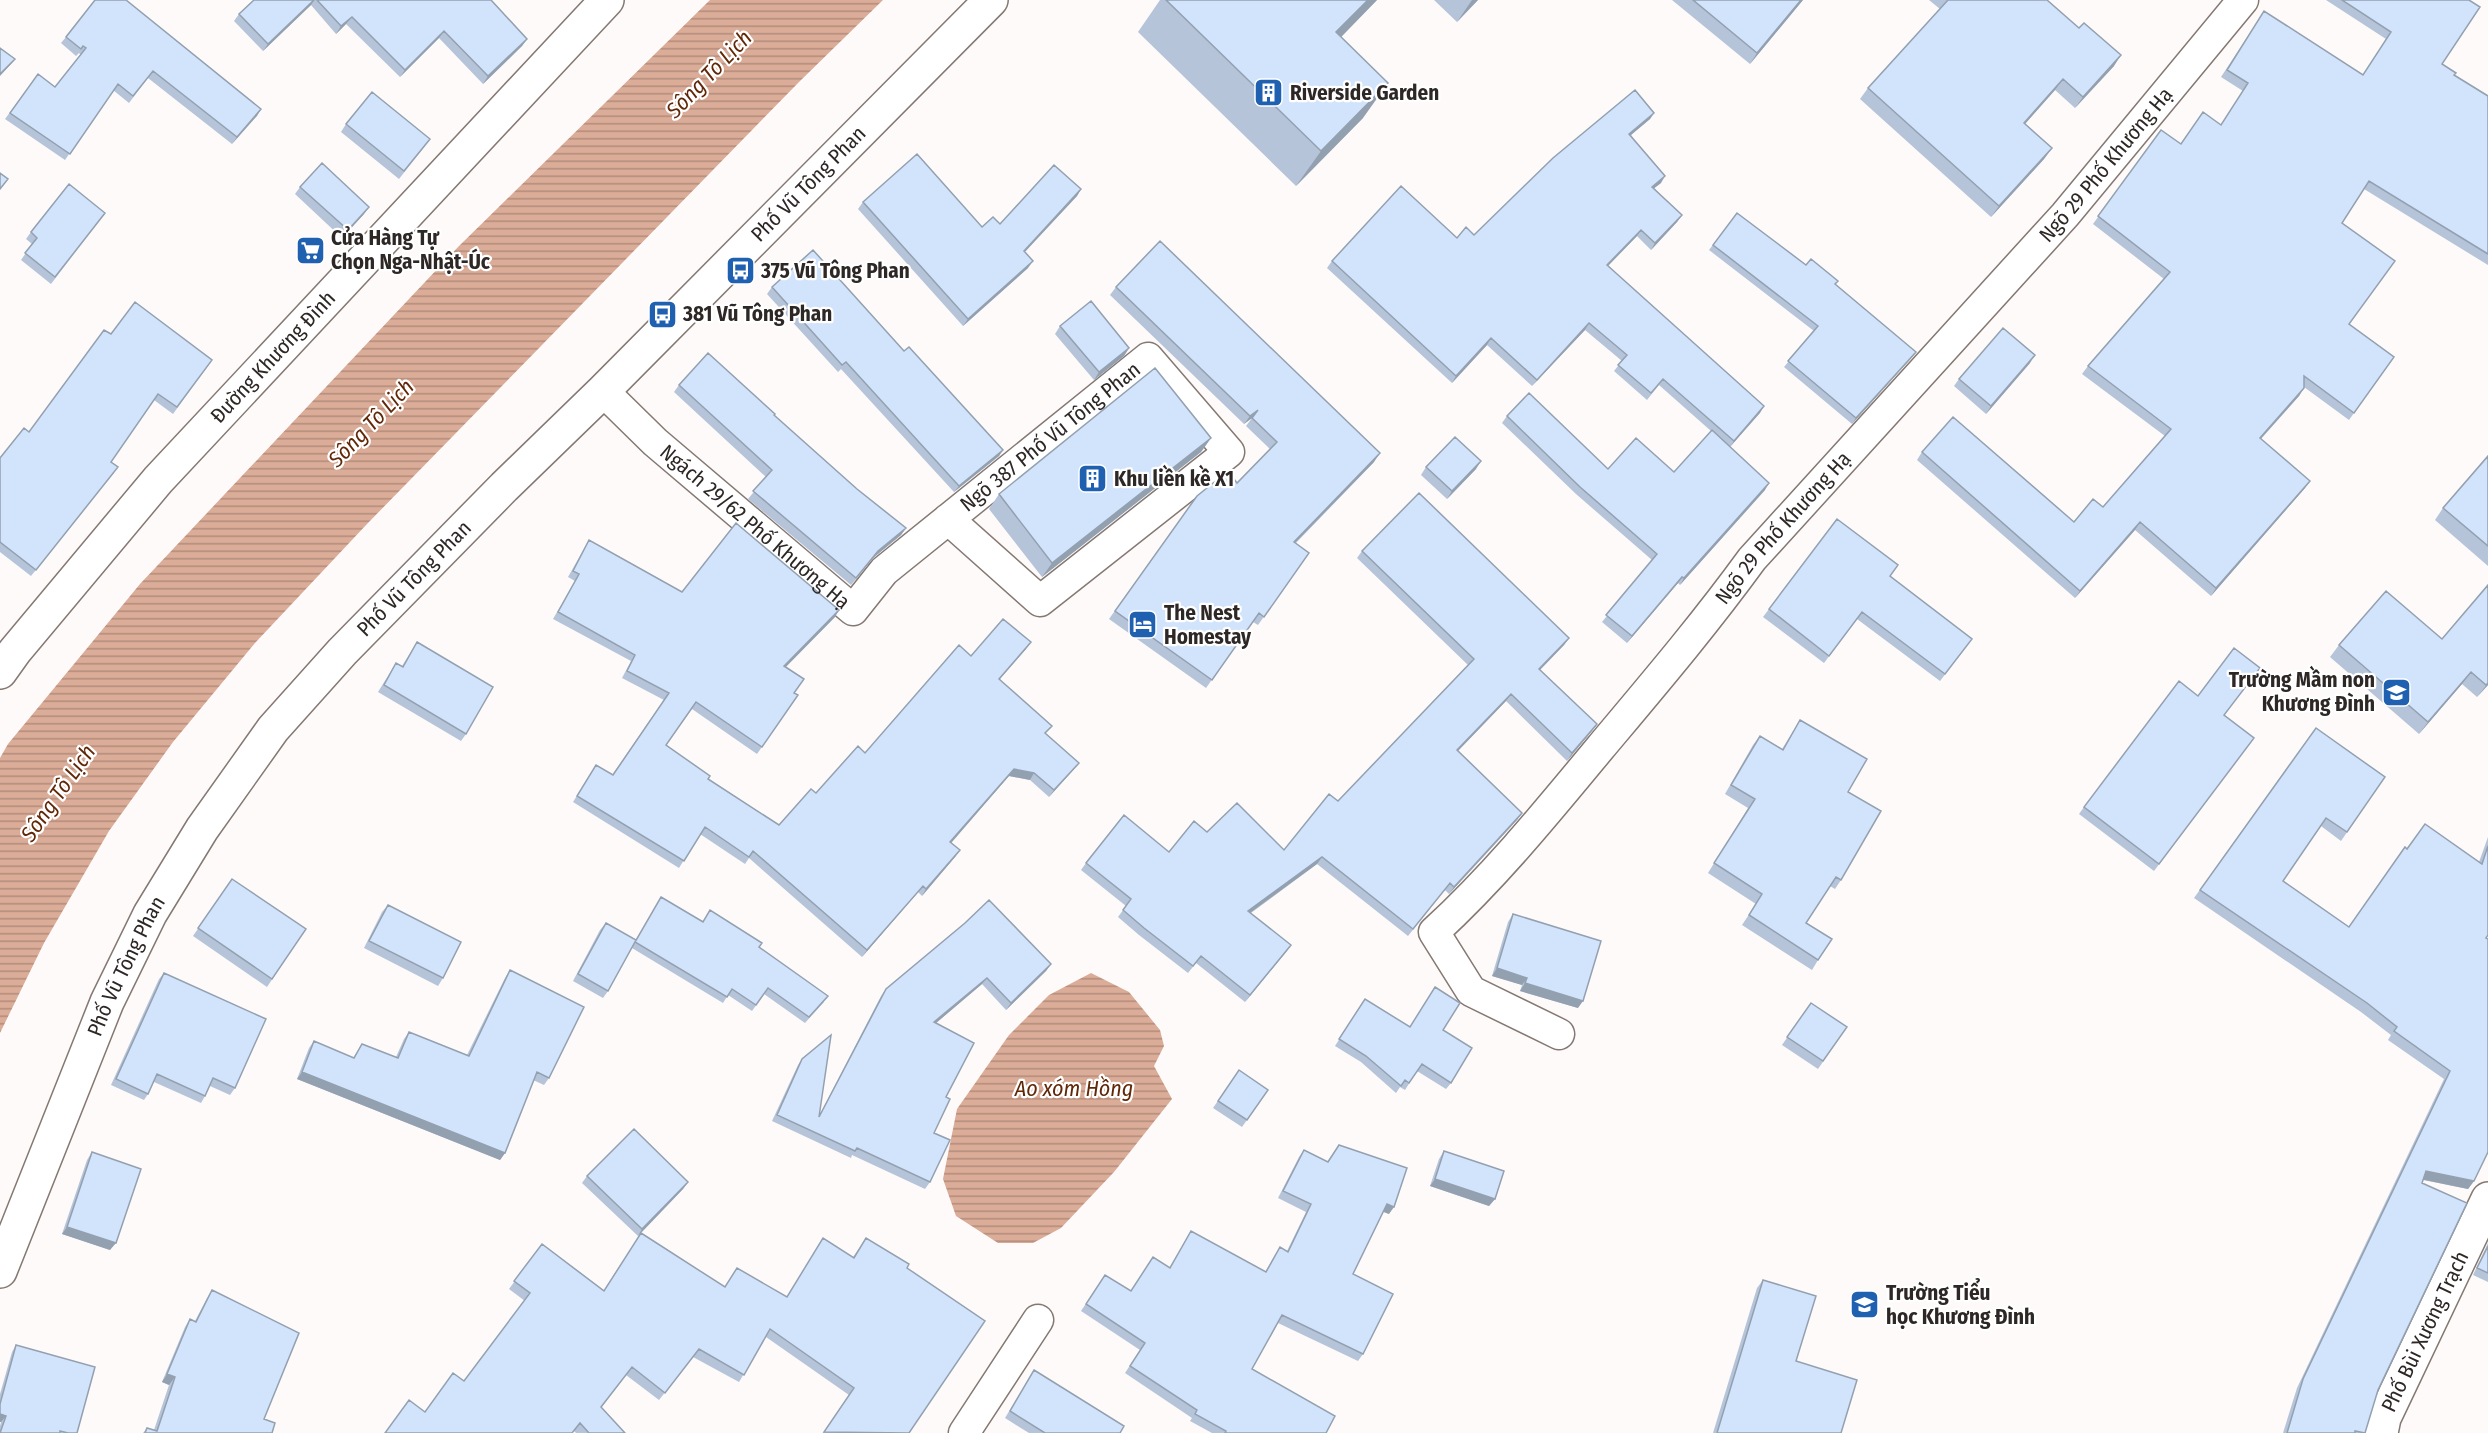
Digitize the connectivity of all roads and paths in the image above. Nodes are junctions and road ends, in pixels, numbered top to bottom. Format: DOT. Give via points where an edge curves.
graph roads {
  1 [pos="607,0"];
  2 [pos="991,0"];
  3 [pos="2243,0"];
  4 [pos="603,391"];
  5 [pos="948,519"];
  6 [pos="0,672"];
  7 [pos="1559,1034"];
  8 [pos="2488,1199"];
  9 [pos="0,1271"];
  10 [pos="1038,1320"];
  11 [pos="964,1433"];
  12 [pos="2381,1433"];
  1 -- 6 [label="main road, Đường Khương Đình" via="158,480"];
  2 -- 4 [label="main road, Phố Vũ Tông Phan"];
  3 -- 7 [label="street, Ngõ 29 Phố Khương Hạ" via="2065,215 1752,559 1709,617 1575,778 1474,895 1434,932 1471,991"];
  4 -- 5 [label="street, Ngách 29/62 Phố Khương Hạ" via="655,442 853,610 884,570"];
  4 -- 9 [label="main road, Phố Vũ Tông Phan" via="342,652 273,729 202,829 150,914 107,1002"];
  5 -- 5 [label="street, Ngõ 387 Phố Vũ Tông Phan" via="1148,357 1229,452 1040,601"];
  8 -- 12 [label="main road, Phố Bùi Xương Trạch" via="2384,1418"];
  10 -- 11 [label="street"];
}
